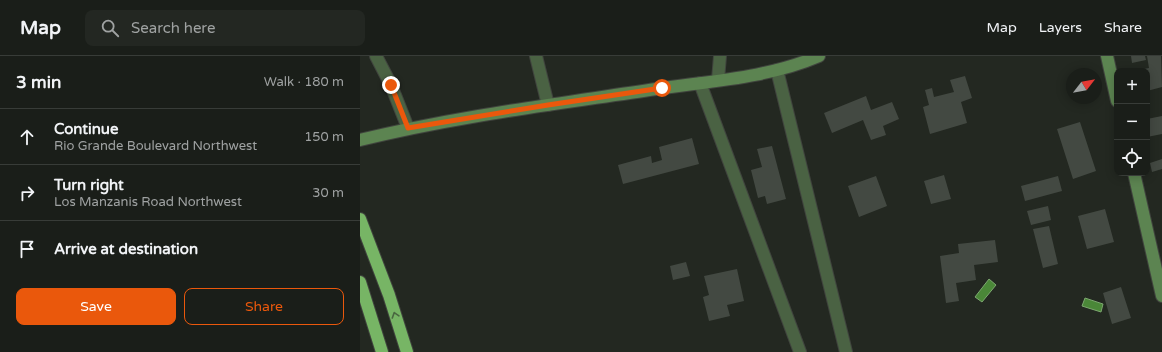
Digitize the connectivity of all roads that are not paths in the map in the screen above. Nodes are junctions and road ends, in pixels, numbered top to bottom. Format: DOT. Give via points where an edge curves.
graph roads {
  1 [pos="376,56"];
  2 [pos="536,56"];
  3 [pos="720,56"];
  4 [pos="819,56"];
  5 [pos="1107,56"];
  6 [pos="777,70"];
  7 [pos="718,80"];
  8 [pos="700,83"];
  9 [pos="1114,88"];
  10 [pos="548,105"];
  11 [pos="408,128"];
  12 [pos="360,140"];
  13 [pos="1135,176"];
  14 [pos="360,219"];
  15 [pos="360,282"];
  16 [pos="1162,296"];
  17 [pos="382,352"];
  18 [pos="407,352"];
  19 [pos="800,352"];
  20 [pos="846,352"];
  1 -- 11 [label="street"];
  2 -- 10 [label="street"];
  3 -- 7 [label="street"];
  4 -- 6 [label="street"];
  5 -- 9 [label="street"];
  6 -- 7 [label="street"];
  6 -- 20 [label="street"];
  7 -- 8 [label="street"];
  8 -- 10 [label="street"];
  8 -- 19 [label="street"];
  10 -- 11 [label="street"];
  11 -- 12 [label="street"];
  13 -- 16 [label="street"];
  18 -- 14 [label="highway, one-way" via="389,295"];
  15 -- 17 [label="highway"];
}
